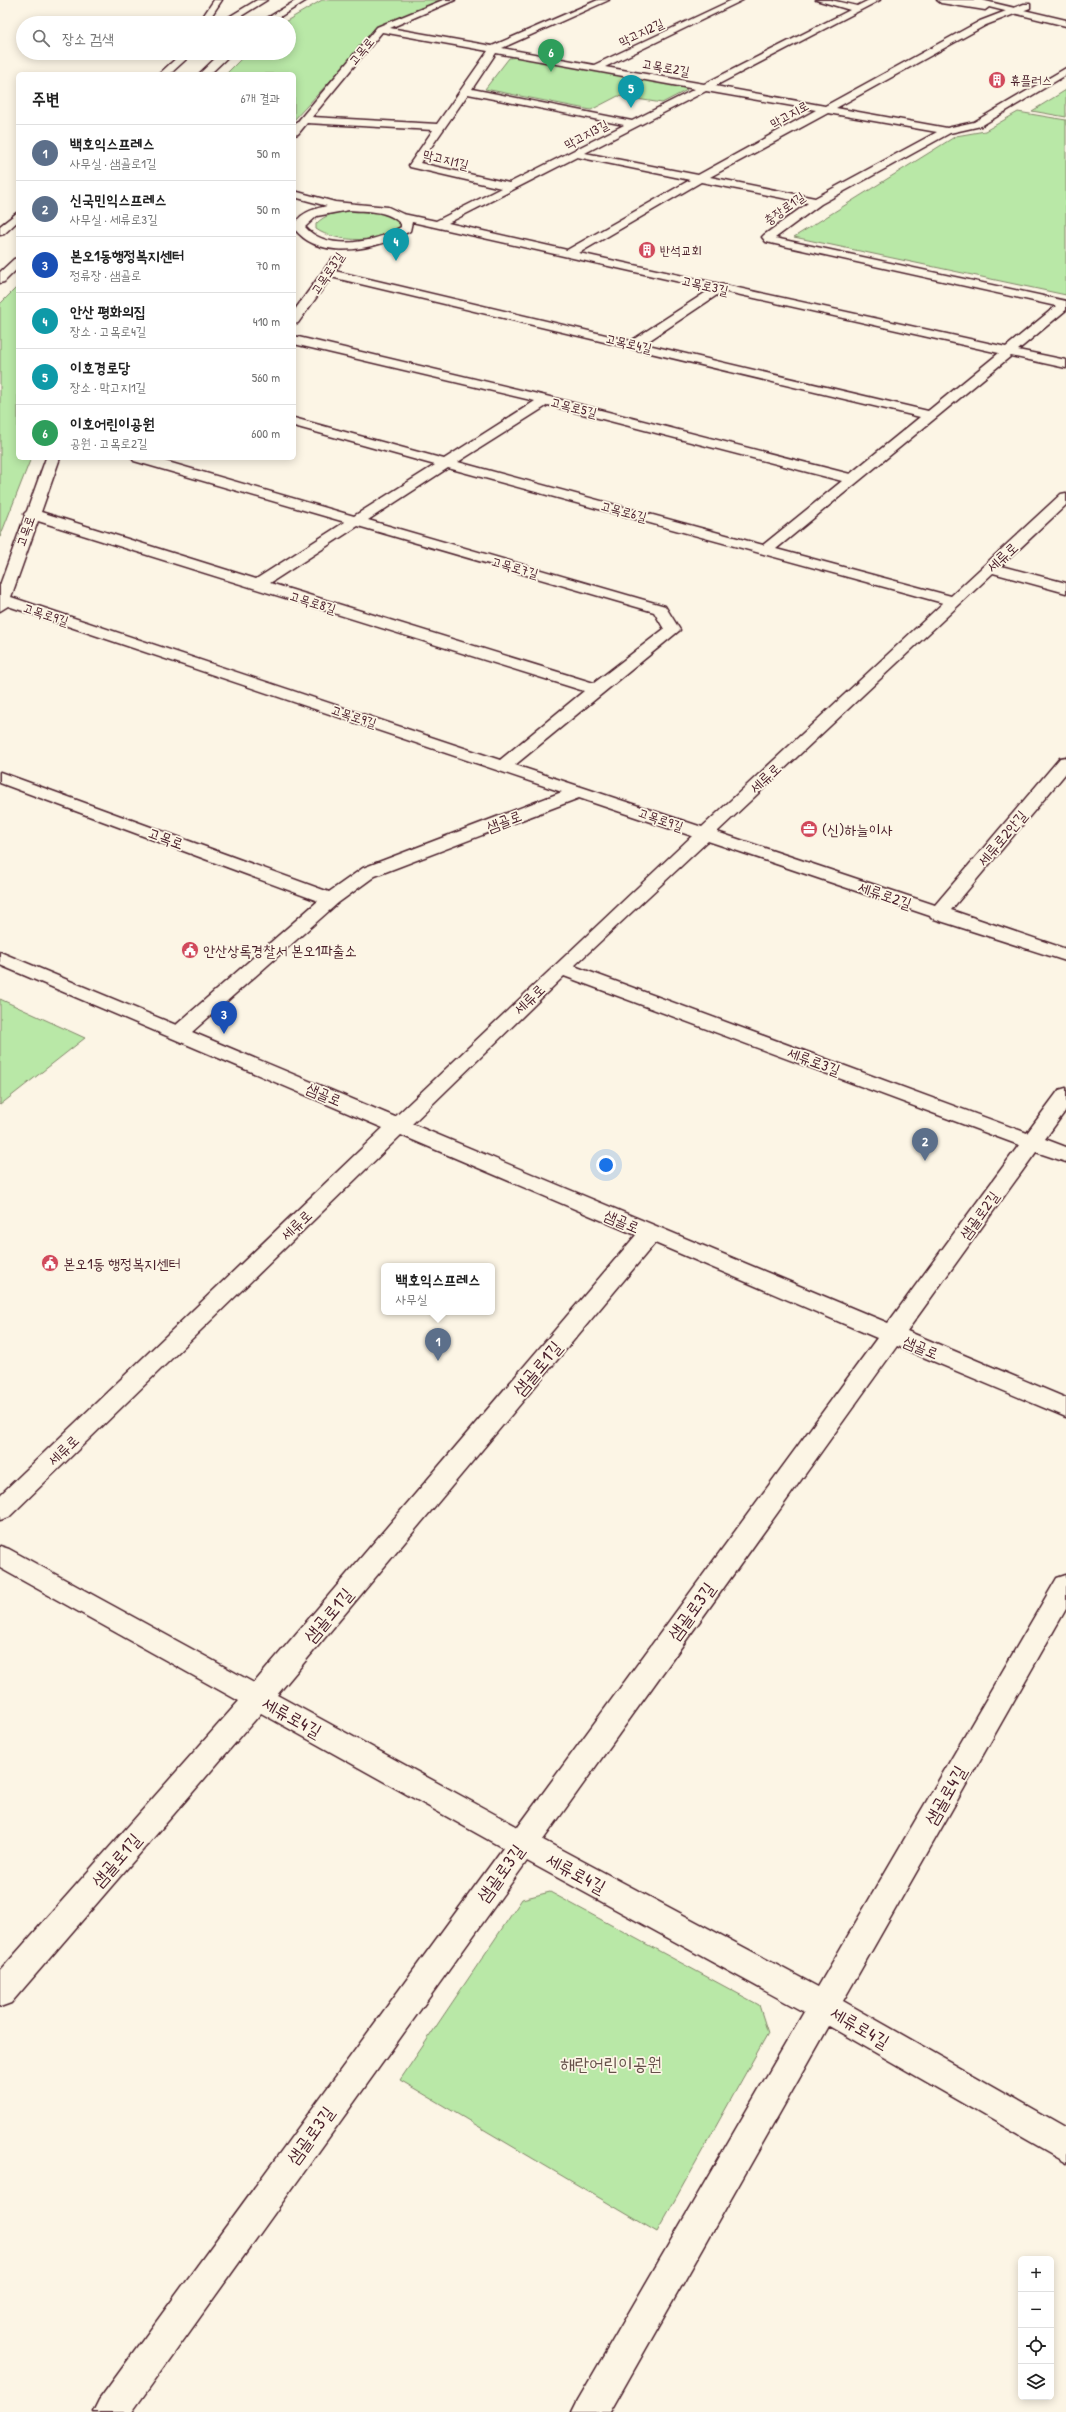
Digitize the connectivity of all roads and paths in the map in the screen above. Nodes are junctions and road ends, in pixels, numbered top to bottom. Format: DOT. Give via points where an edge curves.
graph roads {
  1 [pos="218,0"];
  2 [pos="263,0"];
  3 [pos="303,0"];
  4 [pos="451,0"];
  5 [pos="606,0"];
  6 [pos="738,0"];
  7 [pos="820,0"];
  8 [pos="876,0"];
  9 [pos="941,0"];
  10 [pos="970,0"];
  11 [pos="1002,0"];
  12 [pos="1016,0"];
  13 [pos="1027,6"];
  14 [pos="858,9"];
  15 [pos="1012,10"];
  16 [pos="1066,14"];
  17 [pos="207,16"];
  18 [pos="236,16"];
  19 [pos="276,16"];
  20 [pos="1066,23"];
  21 [pos="380,29"];
  22 [pos="495,48"];
  23 [pos="180,60"];
  24 [pos="219,60"];
  25 [pos="597,67"];
  26 [pos="1066,71"];
  27 [pos="166,72"];
  28 [pos="206,72"];
  29 [pos="706,87"];
  30 [pos="467,91"];
  31 [pos="827,109"];
  32 [pos="305,120"];
  33 [pos="634,124"];
  34 [pos="441,127"];
  35 [pos="296,130"];
  36 [pos="947,131"];
  37 [pos="576,154"];
  38 [pos="701,178"];
  39 [pos="512,187"];
  40 [pos="296,194"];
  41 [pos="817,202"];
  42 [pos="348,207"];
  43 [pos="16,217"];
  44 [pos="402,217"];
  45 [pos="436,225"];
  46 [pos="0,232"];
  47 [pos="345,246"];
  48 [pos="568,254"];
  49 [pos="16,263"];
  50 [pos="329,273"];
  51 [pos="0,279"];
  52 [pos="720,288"];
  53 [pos="1065,305"];
  54 [pos="296,317"];
  55 [pos="296,340"];
  56 [pos="633,344"];
  57 [pos="1008,351"];
  58 [pos="1066,364"];
  59 [pos="546,400"];
  60 [pos="929,415"];
  61 [pos="296,423"];
  62 [pos="52,460"];
  63 [pos="146,460"];
  64 [pos="444,464"];
  65 [pos="852,479"];
  66 [pos="1066,497"];
  67 [pos="31,514"];
  68 [pos="356,521"];
  69 [pos="767,549"];
  70 [pos="991,568"];
  71 [pos="256,585"];
  72 [pos="1066,588"];
  73 [pos="955,602"];
  74 [pos="1,603"];
  75 [pos="596,688"];
  76 [pos="1066,762"];
  77 [pos="503,766"];
  78 [pos="0,777"];
  79 [pos="581,791"];
  80 [pos="706,834"];
  81 [pos="332,899"];
  82 [pos="938,914"];
  83 [pos="1066,955"];
  84 [pos="0,958"];
  85 [pos="561,968"];
  86 [pos="179,1033"];
  87 [pos="1066,1094"];
  88 [pos="399,1126"];
  89 [pos="1031,1142"];
  90 [pos="1066,1154"];
  91 [pos="651,1233"];
  92 [pos="892,1335"];
  93 [pos="1066,1408"];
  94 [pos="0,1510"];
  95 [pos="0,1556"];
  96 [pos="1066,1585"];
  97 [pos="258,1698"];
  98 [pos="521,1843"];
  99 [pos="0,1993"];
  100 [pos="823,2006"];
  101 [pos="1066,2146"];
  102 [pos="111,2412"];
  103 [pos="590,2412"];
  1 -- 17 [label="street"];
  2 -- 18 [label="street"];
  3 -- 19 [label="street"];
  4 -- 21 [label="street, 고목로"];
  5 -- 22 [label="street"];
  6 -- 25 [label="street, 막고지2길"];
  7 -- 14 [label="street"];
  8 -- 14 [label="street, 막고지3길"];
  9 -- 15 [label="street"];
  10 -- 15 [label="street"];
  11 -- 13 [label="street"];
  12 -- 13 [label="street"];
  13 -- 15 [label="street, 막고지로"];
  13 -- 16 [label="street"];
  14 -- 29 [label="street, 막고지3길"];
  15 -- 20 [label="street"];
  15 -- 31 [label="street, 막고지로" via="983,23"];
  21 -- 22 [label="street, 고목로2길"];
  21 -- 32 [label="street, 고목로"];
  22 -- 25 [label="street, 고목로2길"];
  22 -- 30 [label="street, 막고지1길"];
  23 -- 27 [label="street"];
  24 -- 28 [label="street"];
  25 -- 29 [label="street, 고목로2길"];
  26 -- 36 [label="street, 충장로1길" via="977,124"];
  29 -- 31 [label="street, 고목로2길"];
  29 -- 33 [label="street, 막고지3길"];
  30 -- 33 [label="street"];
  30 -- 34 [label="street, 막고지1길"];
  31 -- 36 [label="street, 고목로2길"];
  31 -- 38 [label="street, 막고지로"];
  32 -- 34 [label="street"];
  32 -- 35 [label="street, 고목로"];
  33 -- 37 [label="street, 막고지3길"];
  34 -- 39 [label="street, 막고지1길" via="414,165"];
  36 -- 41 [label="street, 충장로1길"];
  37 -- 38 [label="street"];
  37 -- 39 [label="street, 막고지3길"];
  38 -- 41 [label="street"];
  38 -- 48 [label="street, 막고지로"];
  39 -- 45 [label="street, 막고지3길"];
  40 -- 42 [label="street"];
  41 -- 53 [label="street, 충장로1길" via="768,238"];
  42 -- 44 [label="street, 고목로3길" via="380,209"];
  42 -- 47 [label="street" via="314,214 301,222 299,227 309,238"];
  43 -- 46 [label="street"];
  44 -- 45 [label="street, 고목로3길"];
  44 -- 47 [label="street" via="407,223 406,229 399,235 381,241"];
  45 -- 48 [label="street, 고목로3길"];
  47 -- 50 [label="street, 고목로3길"];
  48 -- 52 [label="street, 고목로3길"];
  49 -- 51 [label="street"];
  50 -- 54 [label="street, 고목로3길"];
  50 -- 56 [label="street, 고목로4길"];
  52 -- 56 [label="street"];
  52 -- 57 [label="street, 고목로3길"];
  53 -- 57 [label="street"];
  55 -- 59 [label="street, 고목로5길"];
  56 -- 60 [label="street, 고목로4길"];
  57 -- 58 [label="street, 고목로3길"];
  57 -- 60 [label="street"];
  59 -- 64 [label="street"];
  59 -- 65 [label="street, 고목로5길"];
  60 -- 65 [label="street"];
  61 -- 64 [label="street, 고목로6길"];
  62 -- 67 [label="street, 고목로"];
  63 -- 68 [label="street, 고목로7길"];
  64 -- 68 [label="street"];
  64 -- 69 [label="street, 고목로6길"];
  65 -- 69 [label="street"];
  66 -- 70 [label="street, 세류로"];
  67 -- 71 [label="street, 고목로8길"];
  67 -- 74 [label="street, 고목로"];
  68 -- 71 [label="street"];
  68 -- 75 [label="street, 고목로7길" via="660,609 672,630"];
  69 -- 73 [label="street, 고목로6길"];
  70 -- 72 [label="street"];
  70 -- 73 [label="street, 세류로"];
  71 -- 75 [label="street, 고목로8길"];
  73 -- 80 [label="street, 세류로"];
  74 -- 77 [label="street, 고목로9길"];
  75 -- 77 [label="street, 고목로7길"];
  76 -- 82 [label="street, 세류로2안길"];
  77 -- 79 [label="street, 고목로9길"];
  78 -- 81 [label="street, 고목로"];
  79 -- 80 [label="street, 고목로9길"];
  79 -- 81 [label="street, 샘골로" via="369,872"];
  80 -- 82 [label="street, 세류로2길"];
  80 -- 85 [label="street, 세류로"];
  81 -- 86 [label="street, 샘골로"];
  82 -- 83 [label="street, 세류로2길"];
  84 -- 86 [label="street, 샘골로"];
  85 -- 88 [label="street, 세류로"];
  85 -- 89 [label="street, 세류로3길"];
  86 -- 88 [label="street, 샘골로"];
  87 -- 89 [label="street, 샘골로2길"];
  88 -- 91 [label="street, 샘골로"];
  88 -- 94 [label="street, 세류로"];
  89 -- 90 [label="street, 세류로3길"];
  89 -- 92 [label="street, 샘골로2길"];
  91 -- 92 [label="street, 샘골로"];
  91 -- 97 [label="street, 샘골로1길"];
  92 -- 93 [label="street, 샘골로"];
  92 -- 98 [label="street, 샘골로3길"];
  95 -- 97 [label="street, 세류로4길"];
  96 -- 100 [label="street, 샘골로4길"];
  97 -- 98 [label="street, 세류로4길"];
  97 -- 99 [label="street, 샘골로1길"];
  98 -- 100 [label="street, 세류로4길"];
  98 -- 102 [label="street, 샘골로3길"];
  100 -- 101 [label="street, 세류로4길"];
  100 -- 103 [label="street, 샘골로4길"];
}
